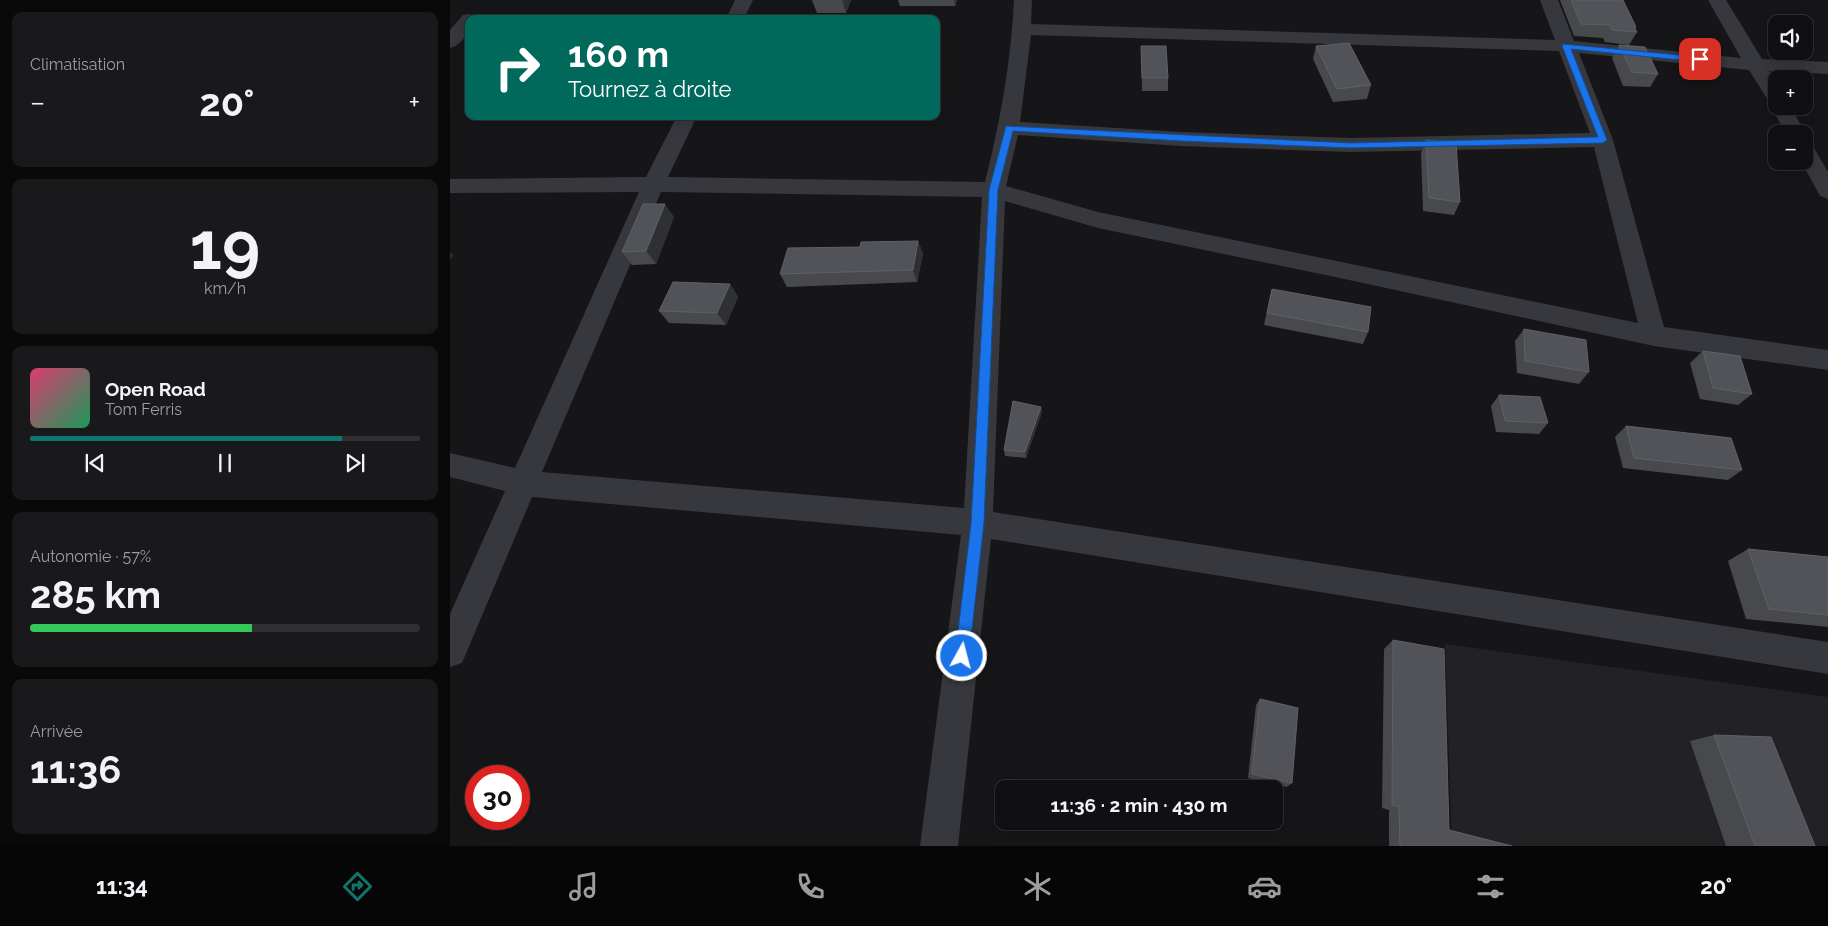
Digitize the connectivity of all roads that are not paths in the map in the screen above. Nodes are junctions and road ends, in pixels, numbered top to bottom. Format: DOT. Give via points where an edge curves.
graph roads {
  1 [pos="744,0"];
  2 [pos="1023,0"];
  3 [pos="1548,0"];
  4 [pos="1717,0"];
  5 [pos="737,15"];
  6 [pos="465,24"];
  7 [pos="1022,29"];
  8 [pos="450,42"];
  9 [pos="1566,46"];
  10 [pos="1757,65"];
  11 [pos="1828,68"];
  12 [pos="1768,85"];
  13 [pos="684,120"];
  14 [pos="1010,128"];
  15 [pos="1603,140"];
  16 [pos="1813,164"];
  17 [pos="653,184"];
  18 [pos="450,186"];
  19 [pos="994,190"];
  20 [pos="1828,191"];
  21 [pos="1654,336"];
  22 [pos="1828,360"];
  23 [pos="450,465"];
  24 [pos="522,483"];
  25 [pos="978,523"];
  26 [pos="450,651"];
  27 [pos="1828,658"];
  28 [pos="939,846"];
  1 -- 5 [label="street"];
  2 -- 7 [label="street"];
  3 -- 9 [label="street"];
  4 -- 10 [label="street"];
  6 -- 8 [label="street"];
  7 -- 9 [label="street"];
  7 -- 14 [label="street"];
  9 -- 10 [label="street"];
  9 -- 15 [label="street"];
  10 -- 11 [label="street"];
  10 -- 12 [label="street"];
  13 -- 17 [label="street"];
  14 -- 15 [label="street" via="1350,146"];
  14 -- 19 [label="street"];
  15 -- 21 [label="street"];
  16 -- 20 [label="street"];
  17 -- 18 [label="street"];
  17 -- 19 [label="street"];
  17 -- 24 [label="street"];
  19 -- 21 [label="street" via="1098,220"];
  19 -- 25 [label="street"];
  21 -- 22 [label="street"];
  23 -- 24 [label="street"];
  24 -- 25 [label="street"];
  24 -- 26 [label="street"];
  25 -- 27 [label="street"];
  25 -- 28 [label="street"];
}
